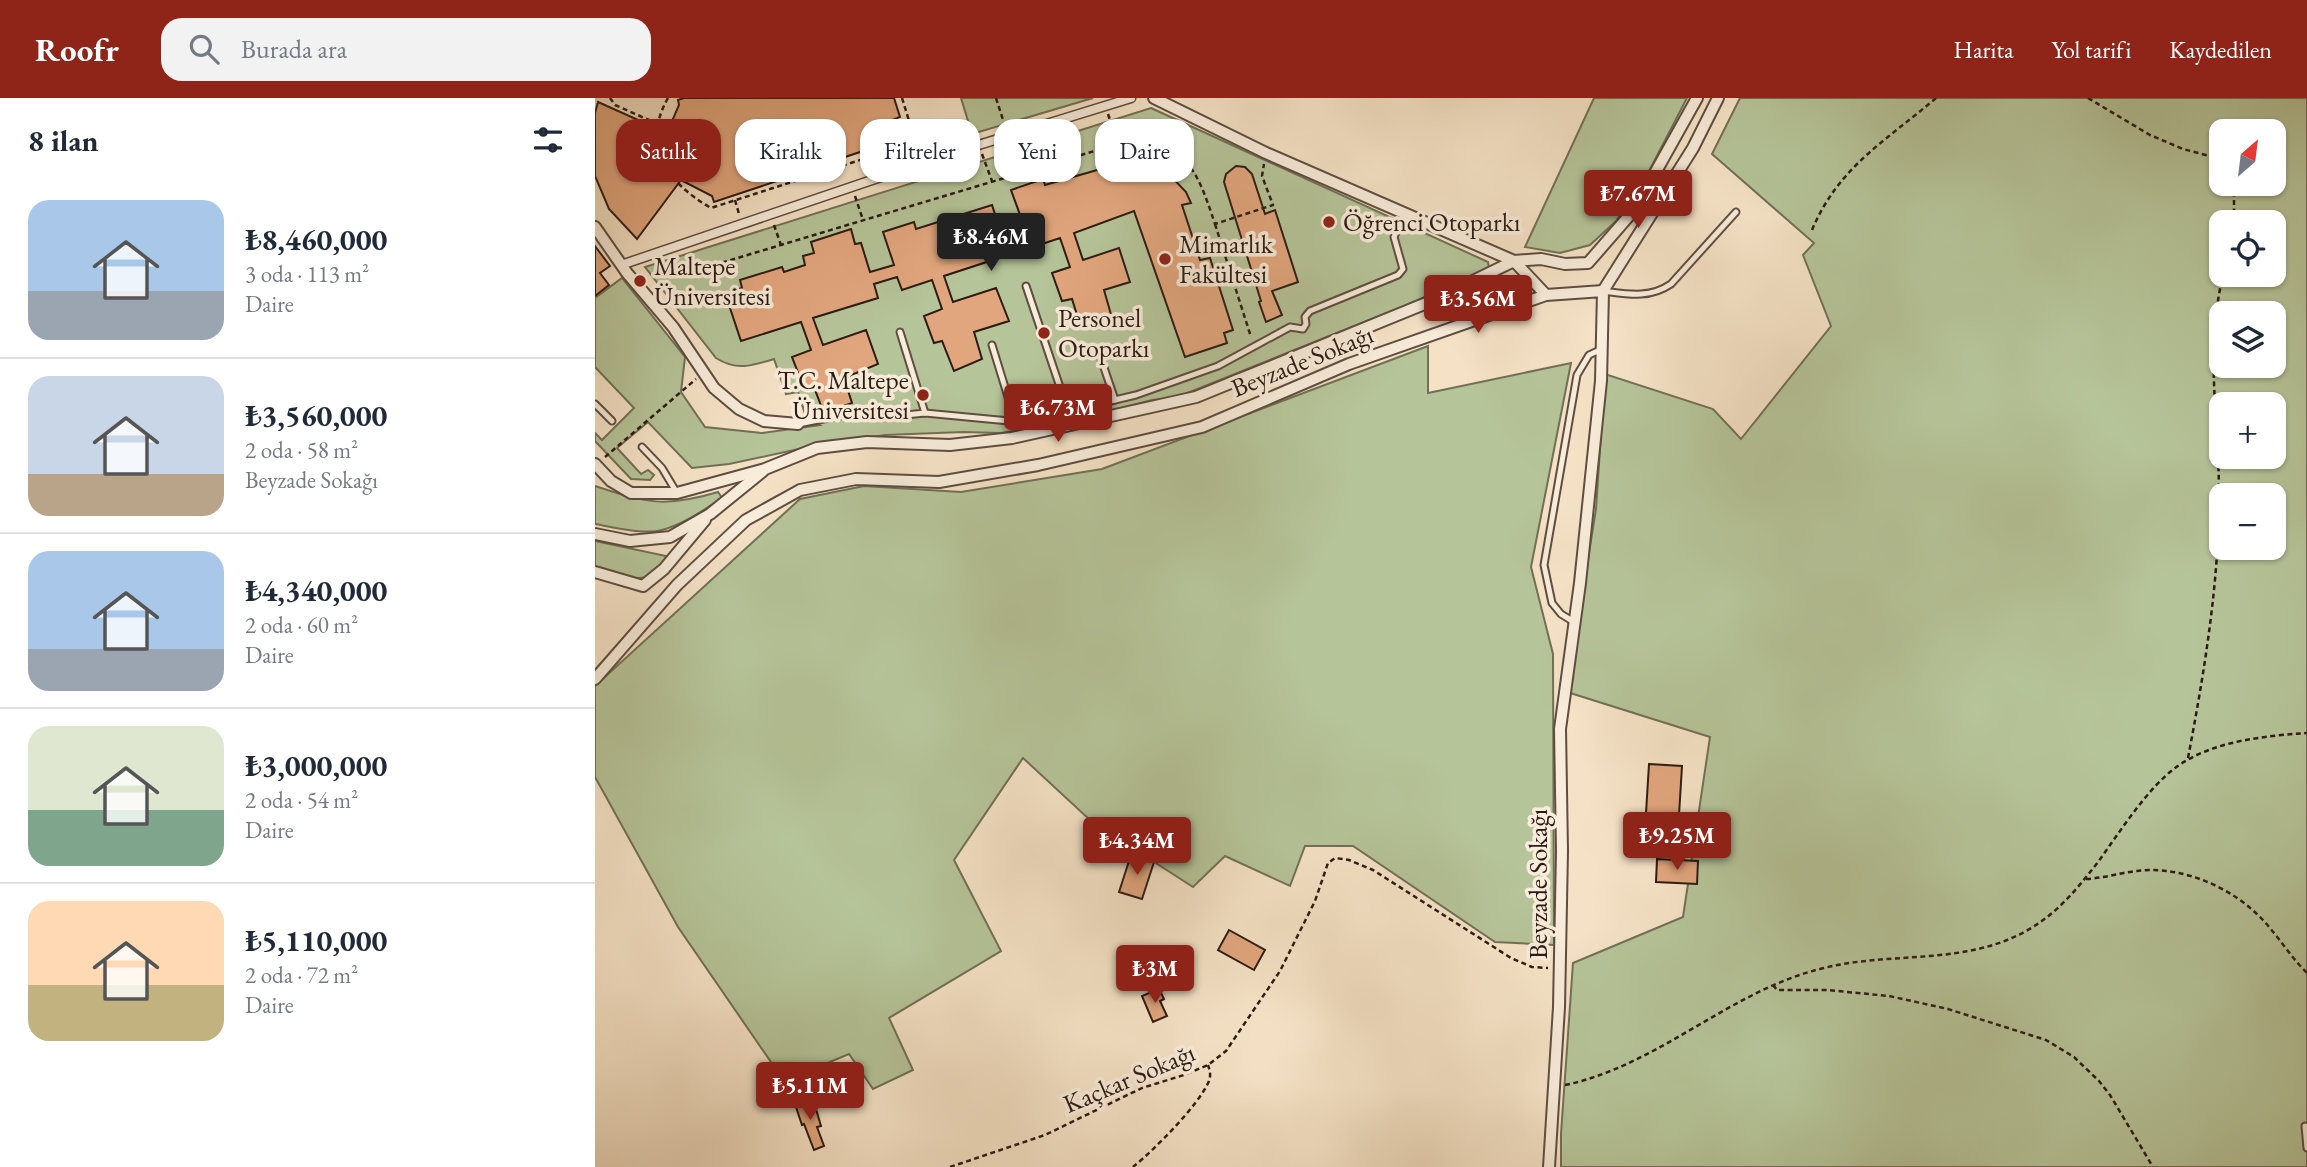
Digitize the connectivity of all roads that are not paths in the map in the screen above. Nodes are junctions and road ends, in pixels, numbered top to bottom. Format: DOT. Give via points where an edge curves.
graph roads {
  1 [pos="1131,98"];
  2 [pos="1154,98"];
  3 [pos="1697,98"];
  4 [pos="1718,98"];
  5 [pos="1405,212"];
  6 [pos="1736,212"];
  7 [pos="595,227"];
  8 [pos="1514,261"];
  9 [pos="621,265"];
  10 [pos="1026,286"];
  11 [pos="1603,291"];
  12 [pos="1546,295"];
  13 [pos="900,332"];
  14 [pos="992,345"];
  15 [pos="1602,349"];
  16 [pos="1097,350"];
  17 [pos="1115,400"];
  18 [pos="595,404"];
  19 [pos="1068,411"];
  20 [pos="925,413"];
  21 [pos="1015,420"];
  22 [pos="612,421"];
  23 [pos="798,424"];
  24 [pos="642,447"];
  25 [pos="595,465"];
  26 [pos="765,469"];
  27 [pos="677,493"];
  28 [pos="710,514"];
  29 [pos="595,534"];
  30 [pos="595,572"];
  31 [pos="1574,622"];
  32 [pos="595,678"];
  33 [pos="2305,1126"];
  34 [pos="2307,1148"];
  35 [pos="1549,1167"];
  1 -- 9 [label="street"];
  2 -- 5 [label="street" via="1266,153"];
  3 -- 8 [label="street" via="1635,209 1588,262"];
  4 -- 11 [label="street" via="1693,148"];
  5 -- 8 [label="street"];
  5 -- 17 [label="lane" via="1394,236 1403,269 1398,275 1310,311 1303,329 1290,327 1218,366"];
  6 -- 11 [label="lane" via="1663,290 1641,295"];
  7 -- 9 [label="street"];
  8 -- 12 [label="street"];
  8 -- 26 [label="street" via="1434,300 1196,397 1012,438 950,445 867,442 817,448"];
  9 -- 23 [label="street" via="673,327 714,388 739,409 764,421"];
  10 -- 19 [label="lane"];
  11 -- 12 [label="street, Beyzade Sokağı"];
  11 -- 15 [label="street, Beyzade Sokağı"];
  12 -- 32 [label="street, Beyzade Sokağı" via="1349,364 1202,427 1038,465 939,482 856,479 800,490 746,520 677,585"];
  13 -- 20 [label="lane"];
  14 -- 21 [label="lane"];
  15 -- 31 [label="street, Beyzade Sokağı"];
  15 -- 31 [label="lane" via="1589,355 1577,375 1544,565 1552,603"];
  16 -- 17 [label="lane"];
  17 -- 19 [label="lane"];
  18 -- 22 [label="lane"];
  19 -- 21 [label="lane"];
  20 -- 21 [label="lane"];
  20 -- 23 [label="lane" via="844,415"];
  24 -- 27 [label="lane"];
  25 -- 27 [label="street" via="631,493"];
  26 -- 27 [label="street"];
  26 -- 28 [label="street"];
  28 -- 29 [label="street" via="670,537 630,541"];
  28 -- 30 [label="street" via="664,569 643,586"];
  31 -- 35 [label="street, Beyzade Sokağı" via="1559,729 1560,968"];
  33 -- 34 [label="lane"];
}
